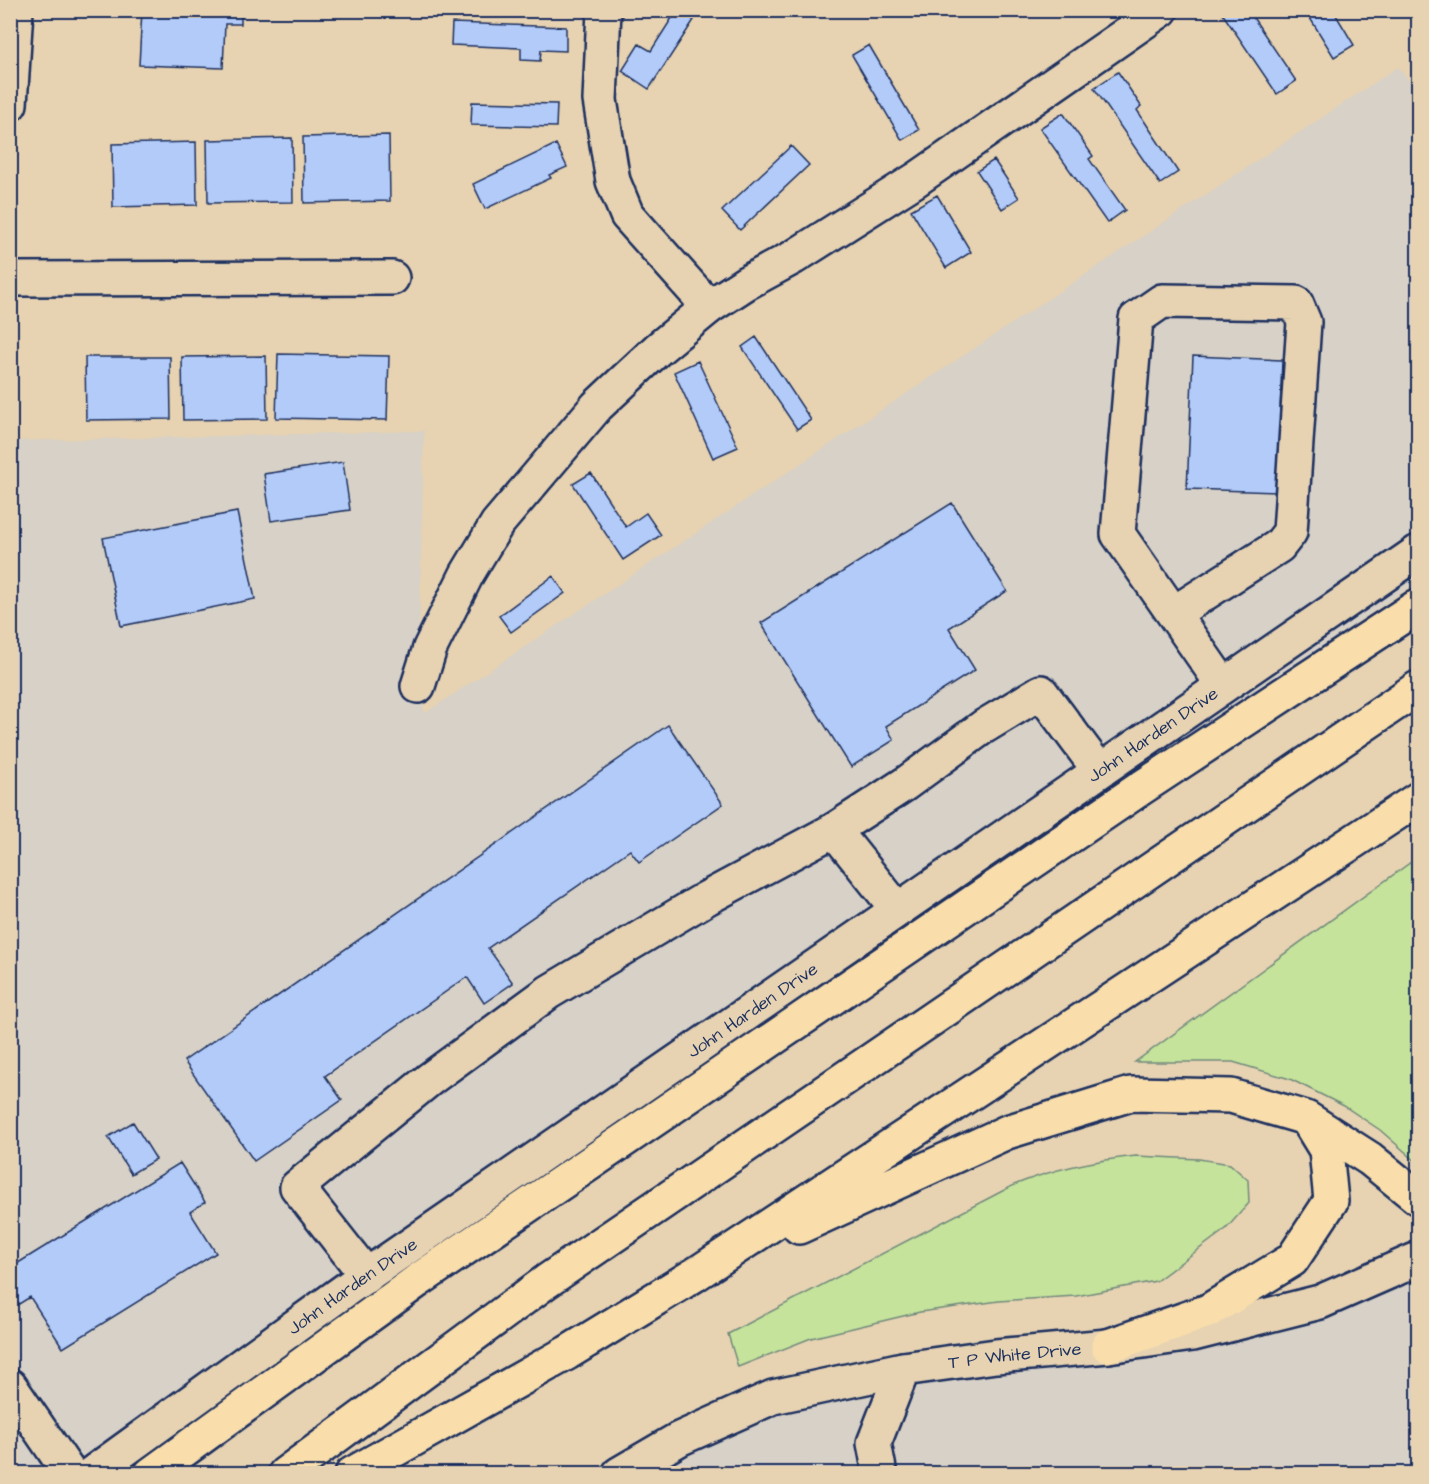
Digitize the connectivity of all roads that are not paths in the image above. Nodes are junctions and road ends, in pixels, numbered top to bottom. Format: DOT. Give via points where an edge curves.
graph roads {
  1 [pos="16,10"];
  2 [pos="604,10"];
  3 [pos="1161,10"];
  4 [pos="10,104"];
  5 [pos="392,278"];
  6 [pos="10,279"];
  7 [pos="709,307"];
  8 [pos="1419,552"];
  9 [pos="1419,606"];
  10 [pos="1174,613"];
  11 [pos="1223,685"];
  12 [pos="418,686"];
  13 [pos="1419,688"];
  14 [pos="1100,770"];
  15 [pos="1419,799"];
  16 [pos="834,830"];
  17 [pos="897,909"];
  18 [pos="1306,1118"];
  19 [pos="1419,1198"];
  20 [pos="1419,1259"];
  21 [pos="696,1274"];
  22 [pos="367,1276"];
  23 [pos="1108,1346"];
  24 [pos="903,1369"];
  25 [pos="12,1391"];
  26 [pos="70,1473"];
  27 [pos="91,1473"];
  28 [pos="151,1473"];
  29 [pos="285,1473"];
  30 [pos="352,1473"];
  31 [pos="619,1473"];
  32 [pos="880,1473"];
  1 -- 4 [label="street"];
  2 -- 7 [label="street" via="600,100 613,181 627,215"];
  3 -- 7 [label="street" via="917,179"];
  5 -- 6 [label="street"];
  7 -- 12 [label="street" via="597,406 497,524 430,648"];
  8 -- 11 [label="street, John Harden Drive"];
  9 -- 28 [label="highway" via="1131,795 446,1261"];
  10 -- 10 [label="street" via="1118,534 1136,320 1162,301 1296,303 1304,322 1290,532 1279,546"];
  10 -- 11 [label="street"];
  11 -- 14 [label="street, John Harden Drive"];
  13 -- 29 [label="highway" via="547,1281"];
  14 -- 16 [label="street" via="1041,692 983,727"];
  14 -- 17 [label="street, John Harden Drive"];
  15 -- 21 [label="highway"];
  16 -- 17 [label="street"];
  16 -- 22 [label="street" via="707,898 549,992 430,1079 297,1187"];
  17 -- 22 [label="street, John Harden Drive"];
  18 -- 19 [label="highway" via="1370,1158"];
  18 -- 21 [label="highway" via="1231,1096 1131,1094 1007,1132"];
  18 -- 23 [label="highway" via="1326,1150 1331,1201 1292,1260 1208,1311"];
  20 -- 23 [label="street, T P White Drive" via="1320,1302 1193,1334"];
  21 -- 30 [label="highway" via="567,1353"];
  22 -- 27 [label="street, John Harden Drive"];
  23 -- 24 [label="street, T P White Drive"];
  24 -- 31 [label="street, T P White Drive" via="773,1397 679,1439"];
  24 -- 32 [label="street" via="874,1443"];
  25 -- 26 [label="street"];
}
